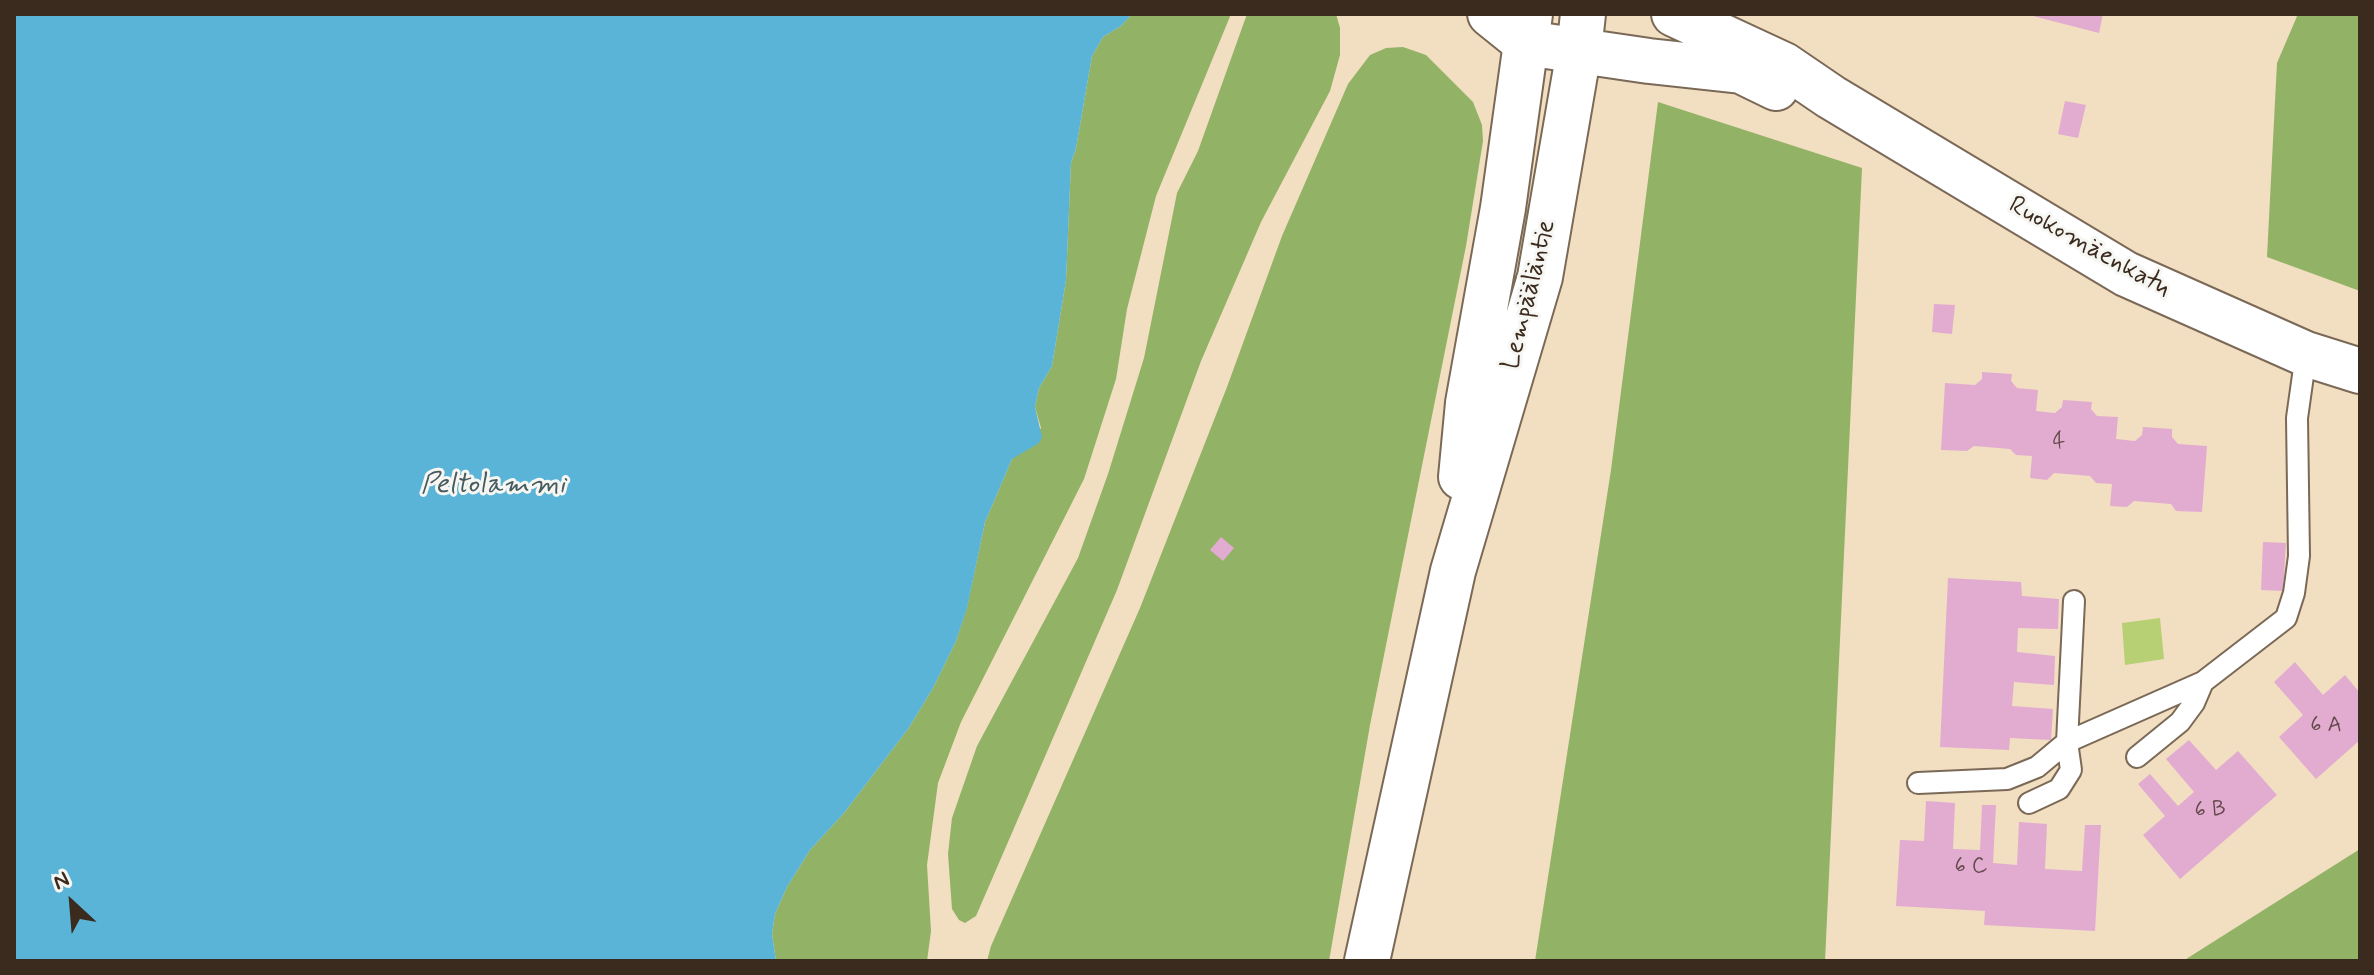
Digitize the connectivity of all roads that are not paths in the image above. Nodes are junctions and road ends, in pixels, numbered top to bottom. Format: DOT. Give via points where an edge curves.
graph roads {
  1 [pos="1490,14"];
  2 [pos="1674,14"];
  3 [pos="1528,28"];
  4 [pos="1581,32"];
  5 [pos="1831,97"];
  6 [pos="2306,354"];
  7 [pos="2360,371"];
  8 [pos="1453,571"];
  9 [pos="2074,601"];
  10 [pos="2203,682"];
  11 [pos="2067,742"];
  12 [pos="2137,757"];
  13 [pos="1918,783"];
  14 [pos="2029,803"];
  15 [pos="1367,961"];
  1 -- 3 [label="main road"];
  2 -- 5 [label="main road, Ruokomäenkatu" via="1784,65"];
  3 -- 4 [label="main road, Ruokomäenkatu"];
  3 -- 8 [label="main road, Lempääläntie" via="1468,403"];
  4 -- 5 [label="main road, Ruokomäenkatu" via="1741,71 1784,91"];
  4 -- 8 [label="main road, Lempääläntie" via="1540,277"];
  5 -- 6 [label="main road, Ruokomäenkatu" via="2126,274"];
  6 -- 7 [label="main road, Ruokomäenkatu"];
  6 -- 10 [label="lane" via="2297,418 2299,556 2294,593 2286,618"];
  8 -- 15 [label="main road, Lempääläntie"];
  9 -- 11 [label="lane"];
  10 -- 11 [label="lane"];
  10 -- 12 [label="lane" via="2180,722"];
  11 -- 13 [label="lane" via="2037,767 2007,779"];
  11 -- 14 [label="lane" via="2071,770 2059,789"];
}
